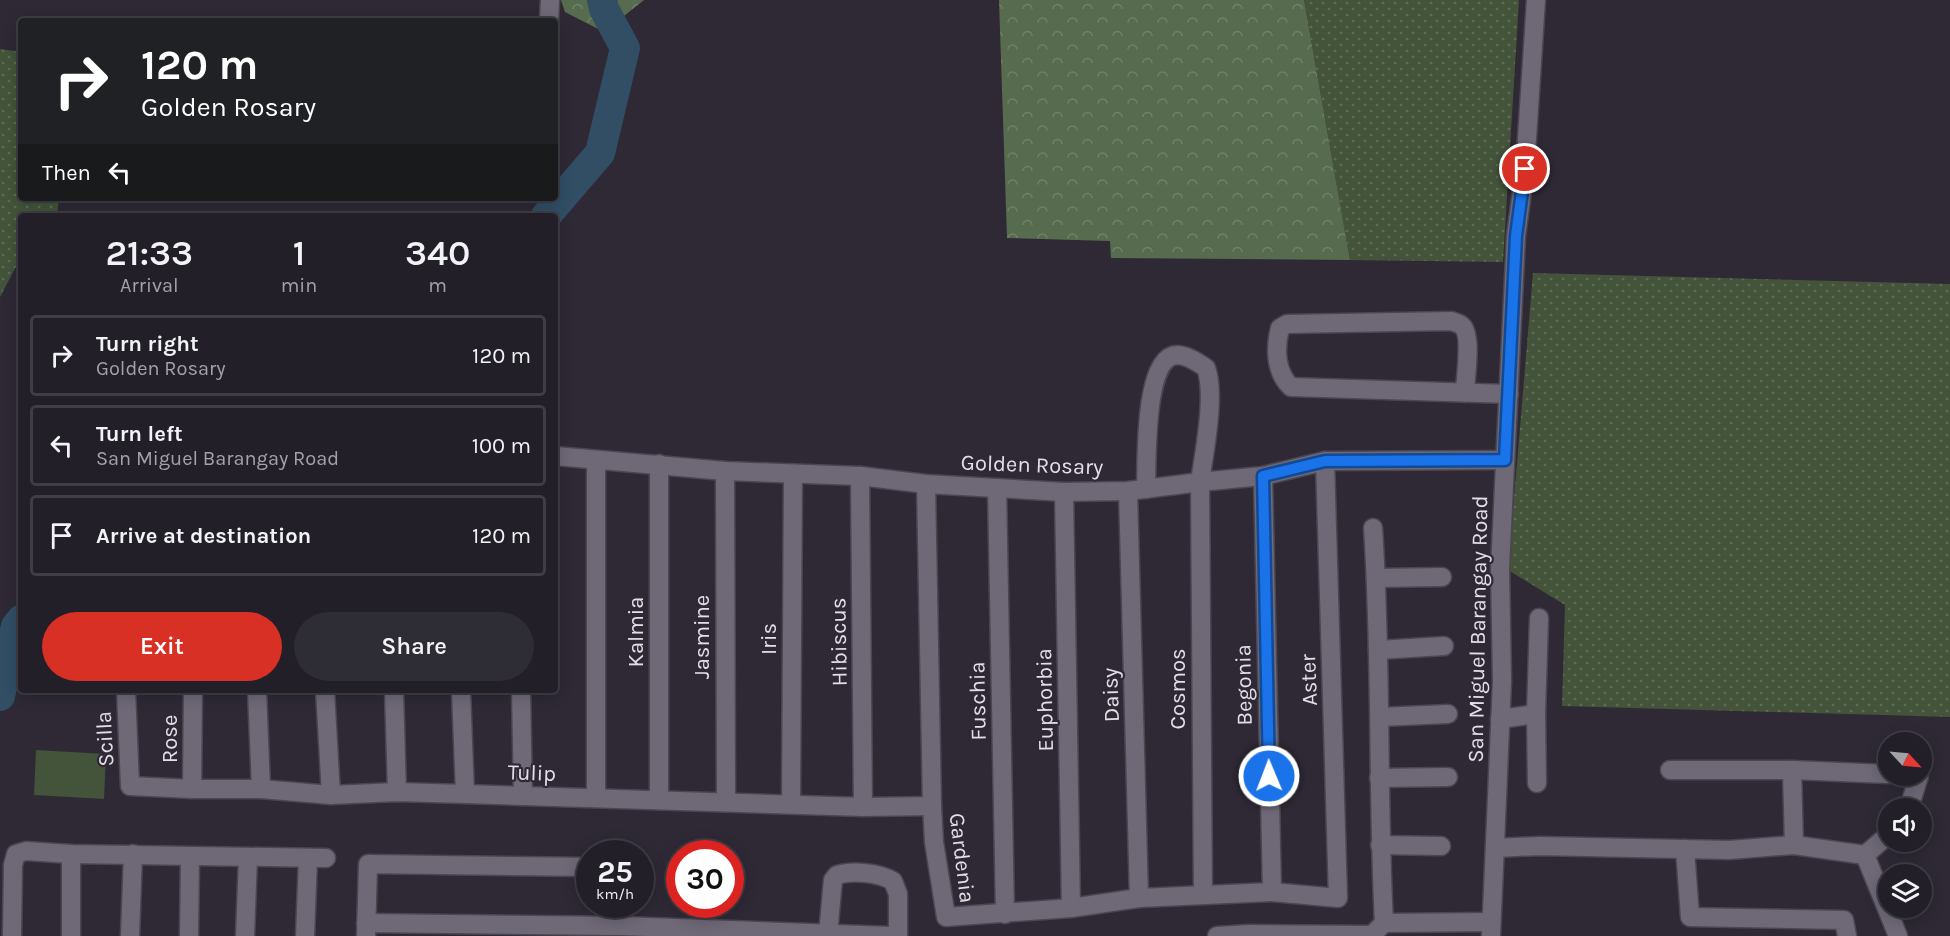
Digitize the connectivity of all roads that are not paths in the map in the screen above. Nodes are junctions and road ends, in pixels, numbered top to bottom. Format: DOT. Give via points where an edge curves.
graph roads {
  1 [pos="550,0"];
  2 [pos="1536,0"];
  3 [pos="549,18"];
  4 [pos="1465,393"];
  5 [pos="1509,394"];
  6 [pos="558,456"];
  7 [pos="596,460"];
  8 [pos="1505,460"];
  9 [pos="1325,461"];
  10 [pos="659,464"];
  11 [pos="725,471"];
  12 [pos="793,475"];
  13 [pos="860,476"];
  14 [pos="1263,476"];
  15 [pos="1200,482"];
  16 [pos="926,484"];
  17 [pos="997,488"];
  18 [pos="1137,490"];
  19 [pos="1064,492"];
  20 [pos="1373,528"];
  21 [pos="1442,577"];
  22 [pos="1377,578"];
  23 [pos="1539,618"];
  24 [pos="1444,646"];
  25 [pos="1378,650"];
  26 [pos="126,693"];
  27 [pos="193,693"];
  28 [pos="257,693"];
  29 [pos="325,693"];
  30 [pos="394,693"];
  31 [pos="461,693"];
  32 [pos="522,693"];
  33 [pos="1448,714"];
  34 [pos="1536,714"];
  35 [pos="1380,717"];
  36 [pos="1500,719"];
  37 [pos="1670,770"];
  38 [pos="1792,770"];
  39 [pos="1878,774"];
  40 [pos="1448,777"];
  41 [pos="1379,778"];
  42 [pos="1537,783"];
  43 [pos="130,786"];
  44 [pos="192,789"];
  45 [pos="261,789"];
  46 [pos="397,792"];
  47 [pos="465,794"];
  48 [pos="331,795"];
  49 [pos="523,796"];
  50 [pos="596,798"];
  51 [pos="659,800"];
  52 [pos="726,802"];
  53 [pos="791,804"];
  54 [pos="932,806"];
  55 [pos="863,807"];
  56 [pos="1878,844"];
  57 [pos="1794,845"];
  58 [pos="1380,846"];
  59 [pos="1441,846"];
  60 [pos="1495,848"];
  61 [pos="1685,849"];
  62 [pos="71,854"];
  63 [pos="133,854"];
  64 [pos="1865,855"];
  65 [pos="190,856"];
  66 [pos="248,857"];
  67 [pos="308,858"];
  68 [pos="326,858"];
  69 [pos="576,867"];
  70 [pos="1272,892"];
  71 [pos="1203,895"];
  72 [pos="1139,898"];
  73 [pos="1338,898"];
  74 [pos="1071,908"];
  75 [pos="1005,914"];
  76 [pos="632,929"];
  77 [pos="1491,929"];
  78 [pos="366,930"];
  79 [pos="1375,931"];
  80 [pos="828,934"];
  81 [pos="1249,935"];
  82 [pos="1314,935"];
  83 [pos="12,936"];
  84 [pos="71,936"];
  85 [pos="130,936"];
  86 [pos="189,936"];
  87 [pos="245,936"];
  88 [pos="305,936"];
  89 [pos="891,936"];
  90 [pos="898,936"];
  91 [pos="1217,936"];
  92 [pos="1847,936"];
  93 [pos="1898,936"];
  1 -- 3 [label="street"];
  2 -- 5 [label="street, San Miguel Barangay Road" via="1525,169 1516,236"];
  4 -- 4 [label="street" via="1291,387 1283,380 1278,364 1280,328 1287,324 1452,321 1466,331"];
  4 -- 5 [label="street"];
  5 -- 8 [label="street, San Miguel Barangay Road"];
  6 -- 7 [label="street, Golden Rosary"];
  7 -- 10 [label="street, Golden Rosary"];
  7 -- 50 [label="street"];
  8 -- 9 [label="street, Golden Rosary"];
  8 -- 36 [label="street, San Miguel Barangay Road"];
  9 -- 14 [label="street, Golden Rosary"];
  9 -- 73 [label="street, Aster"];
  10 -- 11 [label="street, Golden Rosary"];
  10 -- 51 [label="street, Kalmia"];
  11 -- 12 [label="street, Golden Rosary"];
  11 -- 52 [label="street, Jasmine"];
  12 -- 13 [label="street, Golden Rosary"];
  12 -- 53 [label="street, Iris"];
  13 -- 16 [label="street, Golden Rosary"];
  13 -- 55 [label="street, Hibiscus"];
  14 -- 15 [label="street, Golden Rosary"];
  14 -- 70 [label="street, Begonia"];
  15 -- 18 [label="street, Golden Rosary"];
  15 -- 18 [label="street, Cosmos" via="1208,424 1209,376 1200,364 1177,355 1160,370 1148,407"];
  15 -- 71 [label="street, Cosmos"];
  16 -- 17 [label="street, Golden Rosary"];
  16 -- 54 [label="street, Gardenia"];
  17 -- 19 [label="street, Golden Rosary"];
  17 -- 75 [label="street, Fuschia"];
  18 -- 19 [label="street, Golden Rosary"];
  18 -- 72 [label="street, Daisy"];
  19 -- 74 [label="street, Euphorbia"];
  20 -- 22 [label="street"];
  21 -- 22 [label="street"];
  22 -- 25 [label="street"];
  23 -- 34 [label="street"];
  24 -- 25 [label="street"];
  25 -- 35 [label="street"];
  26 -- 43 [label="street, Scilla"];
  27 -- 44 [label="street, Rose"];
  28 -- 45 [label="street"];
  29 -- 48 [label="street"];
  30 -- 46 [label="street"];
  31 -- 47 [label="street"];
  32 -- 49 [label="street"];
  33 -- 35 [label="street"];
  34 -- 36 [label="street"];
  34 -- 42 [label="street"];
  35 -- 41 [label="street"];
  36 -- 60 [label="street, San Miguel Barangay Road"];
  37 -- 38 [label="street"];
  38 -- 39 [label="street"];
  38 -- 57 [label="street"];
  40 -- 41 [label="street"];
  41 -- 58 [label="street"];
  43 -- 44 [label="street, Tulip"];
  44 -- 45 [label="street, Tulip"];
  45 -- 48 [label="street, Tulip"];
  46 -- 47 [label="street, Tulip"];
  46 -- 48 [label="street, Tulip"];
  47 -- 49 [label="street, Tulip"];
  49 -- 50 [label="street, Tulip"];
  50 -- 51 [label="street, Tulip"];
  51 -- 52 [label="street, Tulip"];
  52 -- 53 [label="street, Tulip"];
  53 -- 55 [label="street, Tulip"];
  54 -- 55 [label="street, Tulip"];
  54 -- 75 [label="street, Gardenia" via="946,916"];
  56 -- 64 [label="street"];
  57 -- 61 [label="street"];
  57 -- 64 [label="street"];
  58 -- 59 [label="street"];
  58 -- 79 [label="street"];
  60 -- 61 [label="street"];
  60 -- 77 [label="street, San Miguel Barangay Road"];
  61 -- 92 [label="street" via="1690,917 1844,920"];
  62 -- 63 [label="street"];
  62 -- 83 [label="street" via="16,854"];
  62 -- 84 [label="street"];
  63 -- 65 [label="street"];
  63 -- 85 [label="street"];
  64 -- 93 [label="street"];
  65 -- 66 [label="street"];
  65 -- 86 [label="street"];
  66 -- 67 [label="street"];
  66 -- 87 [label="street"];
  67 -- 68 [label="street"];
  67 -- 88 [label="street"];
  69 -- 78 [label="street" via="368,864"];
  70 -- 71 [label="street, Gardenia"];
  70 -- 73 [label="street, Gardenia"];
  71 -- 72 [label="street, Gardenia"];
  72 -- 74 [label="street, Gardenia"];
  74 -- 75 [label="street, Gardenia"];
  76 -- 78 [label="street"];
  76 -- 80 [label="street"];
  77 -- 79 [label="street"];
  79 -- 82 [label="street"];
  80 -- 89 [label="street"];
  80 -- 90 [label="street" via="833,880 837,875 850,873 883,875 893,881 898,894"];
  81 -- 82 [label="street"];
  81 -- 91 [label="street"];
}
